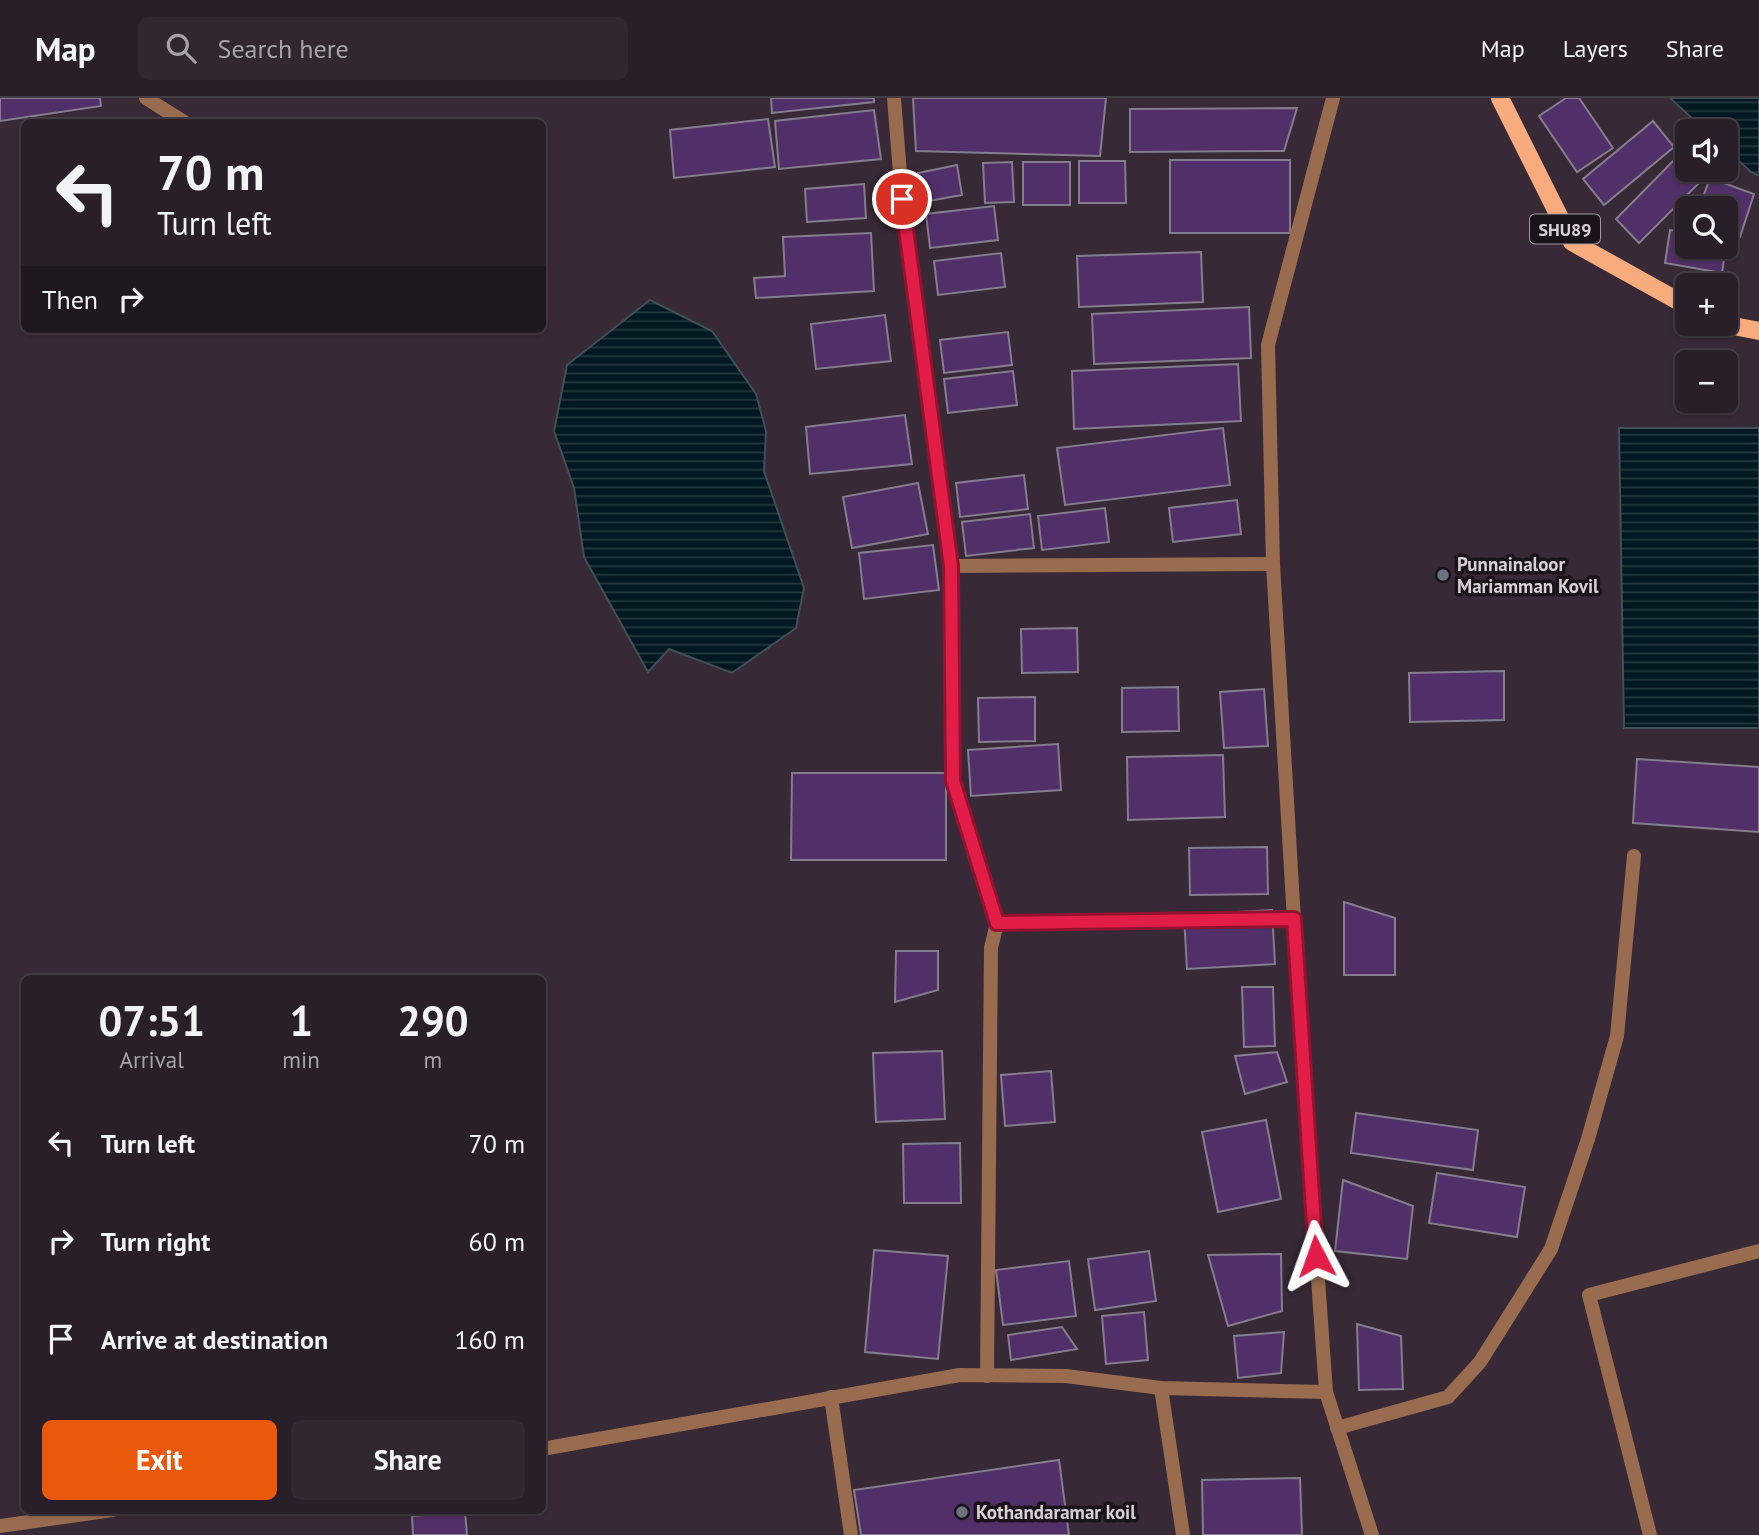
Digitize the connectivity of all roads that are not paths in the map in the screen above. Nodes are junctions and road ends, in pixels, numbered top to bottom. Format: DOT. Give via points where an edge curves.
graph roads {
  1 [pos="146,98"];
  2 [pos="894,98"];
  3 [pos="1333,98"];
  4 [pos="1500,98"];
  5 [pos="179,119"];
  6 [pos="1675,299"];
  7 [pos="1738,327"];
  8 [pos="1759,331"];
  9 [pos="1273,564"];
  10 [pos="951,566"];
  11 [pos="1634,856"];
  12 [pos="1294,919"];
  13 [pos="997,923"];
  14 [pos="1759,1251"];
  15 [pos="987,1376"];
  16 [pos="1161,1388"];
  17 [pos="1326,1392"];
  18 [pos="831,1398"];
  19 [pos="1337,1429"];
  20 [pos="546,1448"];
  21 [pos="83,1514"];
  22 [pos="0,1525"];
  23 [pos="851,1535"];
  24 [pos="1183,1535"];
  25 [pos="1372,1535"];
  26 [pos="1650,1535"];
  1 -- 5 [label="street"];
  2 -- 10 [label="street" via="902,199"];
  3 -- 9 [label="street" via="1268,345"];
  4 -- 6 [label="main road, SHU89" via="1572,242"];
  7 -- 8 [label="main road"];
  9 -- 10 [label="street"];
  9 -- 12 [label="street"];
  10 -- 13 [label="street" via="953,781"];
  11 -- 19 [label="street" via="1617,1036 1551,1249 1480,1362 1448,1397"];
  12 -- 13 [label="street"];
  12 -- 17 [label="street"];
  13 -- 15 [label="street" via="991,948"];
  14 -- 26 [label="street" via="1589,1295"];
  15 -- 16 [label="street" via="1066,1376"];
  15 -- 18 [label="street" via="960,1376"];
  16 -- 17 [label="street"];
  16 -- 24 [label="street"];
  17 -- 19 [label="street"];
  18 -- 20 [label="street"];
  18 -- 23 [label="street"];
  19 -- 25 [label="street"];
  21 -- 22 [label="street"];
}
